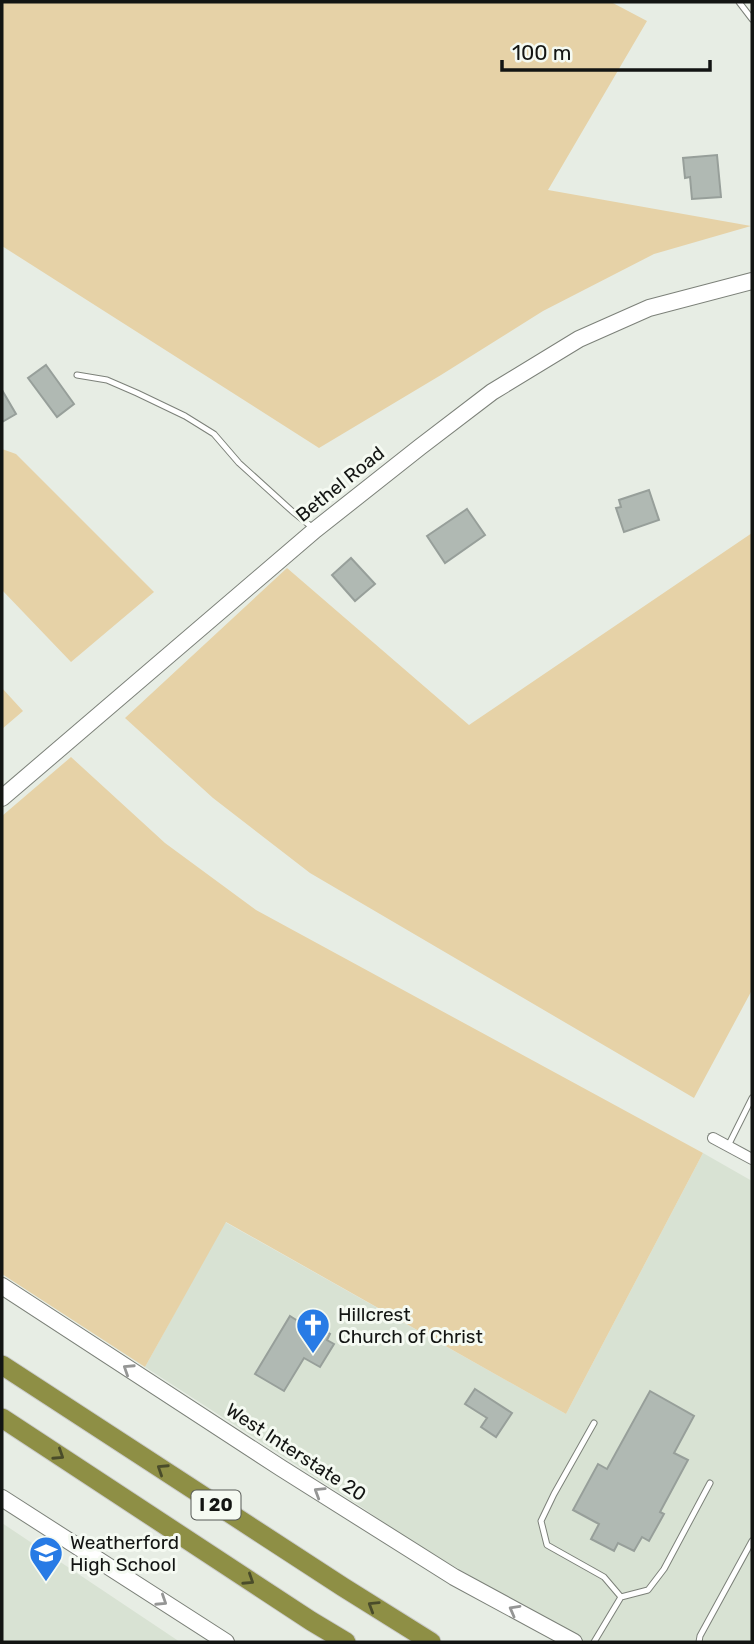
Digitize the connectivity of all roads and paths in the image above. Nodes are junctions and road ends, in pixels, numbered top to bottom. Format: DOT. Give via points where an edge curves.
graph roads {
  1 [pos="739,2"];
  2 [pos="752,18"];
  3 [pos="752,281"];
  4 [pos="77,375"];
  5 [pos="315,530"];
  6 [pos="2,798"];
  7 [pos="752,1098"];
  8 [pos="713,1138"];
  9 [pos="728,1146"];
  10 [pos="752,1159"];
  11 [pos="2,1286"];
  12 [pos="2,1366"];
  13 [pos="2,1418"];
  14 [pos="594,1423"];
  15 [pos="710,1483"];
  16 [pos="2,1498"];
  17 [pos="752,1541"];
  18 [pos="621,1597"];
  19 [pos="226,1642"];
  20 [pos="346,1642"];
  21 [pos="431,1642"];
  22 [pos="574,1642"];
  23 [pos="594,1642"];
  24 [pos="699,1642"];
  1 -- 2 [label="lane"];
  3 -- 5 [label="main road, Bethel Road" via="649,308 579,339 492,393"];
  4 -- 5 [label="lane" via="127,388 214,434 239,463"];
  5 -- 6 [label="main road, Bethel Road"];
  7 -- 9 [label="lane"];
  8 -- 9 [label="street"];
  9 -- 10 [label="street"];
  22 -- 11 [label="main road, West Interstate 20, one-way" via="454,1577"];
  21 -- 12 [label="highway, I 20, one-way"];
  13 -- 20 [label="highway, I 20, one-way"];
  14 -- 18 [label="lane" via="541,1521 547,1545 604,1577"];
  15 -- 18 [label="lane" via="648,1590"];
  16 -- 19 [label="main road, one-way"];
  17 -- 24 [label="lane"];
  18 -- 23 [label="lane"];
}
